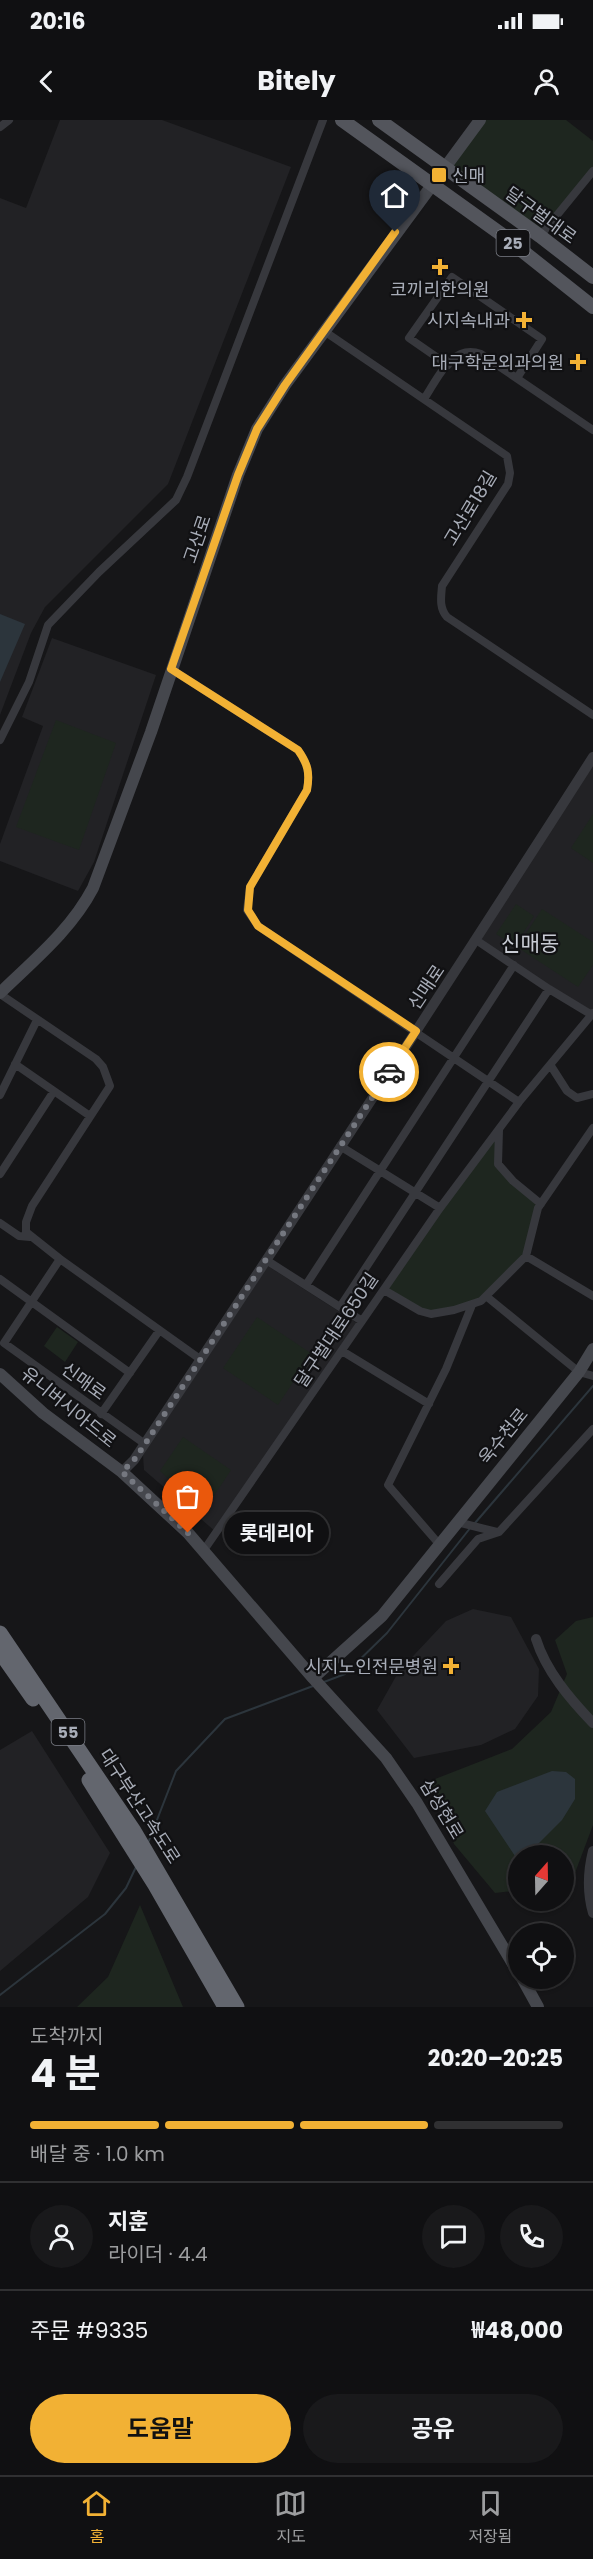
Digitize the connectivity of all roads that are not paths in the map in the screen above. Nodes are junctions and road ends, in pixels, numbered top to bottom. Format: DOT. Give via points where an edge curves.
graph roads {
  1 [pos="9,120"];
  2 [pos="323,120"];
  3 [pos="342,120"];
  4 [pos="379,120"];
  5 [pos="480,120"];
  6 [pos="0,127"];
  7 [pos="444,167"];
  8 [pos="593,171"];
  9 [pos="430,185"];
  10 [pos="540,236"];
  11 [pos="593,277"];
  12 [pos="593,307"];
  13 [pos="324,331"];
  14 [pos="447,365"];
  15 [pos="517,378"];
  16 [pos="424,399"];
  17 [pos="593,430"];
  18 [pos="171,669"];
  19 [pos="593,716"];
  20 [pos="0,740"];
  21 [pos="593,757"];
  22 [pos="476,940"];
  23 [pos="514,965"];
  24 [pos="549,989"];
  25 [pos="0,994"];
  26 [pos="592,1014"];
  27 [pos="37,1020"];
  28 [pos="416,1031"];
  29 [pos="453,1058"];
  30 [pos="15,1065"];
  31 [pos="551,1066"];
  32 [pos="489,1081"];
  33 [pos="54,1091"];
  34 [pos="593,1094"];
  35 [pos="0,1095"];
  36 [pos="519,1102"];
  37 [pos="90,1116"];
  38 [pos="593,1128"];
  39 [pos="499,1130"];
  40 [pos="340,1146"];
  41 [pos="381,1171"];
  42 [pos="0,1174"];
  43 [pos="415,1192"];
  44 [pos="541,1204"];
  45 [pos="440,1208"];
  46 [pos="0,1223"];
  47 [pos="30,1237"];
  48 [pos="526,1256"];
  49 [pos="60,1259"];
  50 [pos="266,1260"];
  51 [pos="0,1279"];
  52 [pos="306,1285"];
  53 [pos="384,1290"];
  54 [pos="486,1296"];
  55 [pos="593,1296"];
  56 [pos="31,1302"];
  57 [pos="471,1305"];
  58 [pos="340,1307"];
  59 [pos="362,1321"];
  60 [pos="159,1331"];
  61 [pos="593,1349"];
  62 [pos="342,1351"];
  63 [pos="200,1359"];
  64 [pos="579,1372"];
  65 [pos="130,1373"];
  66 [pos="0,1374"];
  67 [pos="593,1376"];
  68 [pos="429,1404"];
  69 [pos="101,1414"];
  70 [pos="593,1429"];
  71 [pos="145,1444"];
  72 [pos="122,1472"];
  73 [pos="457,1522"];
  74 [pos="499,1532"];
  75 [pos="439,1544"];
  76 [pos="204,1550"];
  77 [pos="439,1584"];
  78 [pos="0,1634"];
  79 [pos="536,1639"];
  80 [pos="0,1652"];
  81 [pos="313,1678"];
  82 [pos="593,1723"];
  83 [pos="132,1837"];
  84 [pos="593,1851"];
  85 [pos="157,1879"];
  86 [pos="593,1913"];
  87 [pos="508,1956"];
  88 [pos="528,1989"];
  89 [pos="225,2007"];
  90 [pos="237,2007"];
  91 [pos="538,2007"];
  1 -- 6 [label="street"];
  2 -- 20 [label="street" via="176,500 48,625 29,682"];
  3 -- 9 [label="main road"];
  4 -- 7 [label="main road, 달구벌대로 / 25"];
  5 -- 7 [label="main road, 고산로"];
  7 -- 9 [label="main road, 고산로"];
  7 -- 10 [label="main road, 달구벌대로 / 25"];
  8 -- 10 [label="street"];
  9 -- 12 [label="main road, 25" via="510,240"];
  9 -- 13 [label="main road, 고산로"];
  10 -- 11 [label="main road, 달구벌대로 / 25"];
  13 -- 16 [label="street, 고산로18길"];
  13 -- 18 [label="main road, 고산로" via="257,429"];
  14 -- 15 [label="street" via="462,351 471,350"];
  14 -- 15 [label="street" via="409,338 452,278 542,339"];
  14 -- 16 [label="street"];
  15 -- 17 [label="street"];
  16 -- 19 [label="street, 고산로18길" via="507,456 509,464 508,484 442,586 442,611"];
  18 -- 25 [label="main road, 고산로" via="107,855 82,909"];
  18 -- 28 [label="street" via="298,750 306,762 310,774 307,790 250,887 248,910 258,926"];
  21 -- 22 [label="street, 신매로"];
  22 -- 23 [label="street"];
  22 -- 28 [label="street, 신매로"];
  23 -- 24 [label="street"];
  23 -- 29 [label="street"];
  24 -- 26 [label="street"];
  24 -- 32 [label="street"];
  25 -- 27 [label="street"];
  26 -- 31 [label="street, 달구벌대로650길"];
  27 -- 30 [label="street"];
  27 -- 37 [label="street" via="103,1067 110,1086"];
  28 -- 29 [label="street"];
  28 -- 40 [label="street, 신매로"];
  29 -- 32 [label="street"];
  29 -- 41 [label="street"];
  30 -- 33 [label="street"];
  30 -- 35 [label="street"];
  31 -- 34 [label="street" via="567,1091 577,1098"];
  31 -- 36 [label="street, 달구벌대로650길"];
  32 -- 36 [label="street"];
  32 -- 43 [label="street"];
  33 -- 37 [label="street"];
  33 -- 42 [label="street"];
  36 -- 39 [label="street, 달구벌대로650길"];
  37 -- 47 [label="street" via="28,1214 25,1227"];
  38 -- 44 [label="street"];
  39 -- 44 [label="street" via="498,1164"];
  39 -- 45 [label="street, 달구벌대로650길"];
  40 -- 41 [label="street"];
  40 -- 50 [label="street, 신매로"];
  41 -- 43 [label="street"];
  41 -- 52 [label="street"];
  43 -- 45 [label="street"];
  43 -- 58 [label="street"];
  44 -- 48 [label="street"];
  45 -- 53 [label="street, 달구벌대로650길"];
  46 -- 47 [label="street" via="19,1236"];
  47 -- 49 [label="street"];
  48 -- 54 [label="street"];
  48 -- 55 [label="street"];
  49 -- 56 [label="street"];
  49 -- 60 [label="street"];
  50 -- 52 [label="street"];
  50 -- 63 [label="street, 신매로"];
  51 -- 56 [label="street"];
  52 -- 58 [label="street"];
  53 -- 57 [label="street" via="431,1314"];
  53 -- 59 [label="street, 달구벌대로650길"];
  54 -- 57 [label="street"];
  54 -- 64 [label="street"];
  56 -- 65 [label="street"];
  56 -- 69 [label="street, 신매로" via="4,1343"];
  57 -- 68 [label="street"];
  58 -- 59 [label="street"];
  59 -- 62 [label="street, 달구벌대로650길"];
  60 -- 63 [label="street"];
  60 -- 65 [label="street"];
  61 -- 64 [label="main road, 욱수천로"];
  62 -- 68 [label="street"];
  62 -- 76 [label="street, 달구벌대로650길"];
  63 -- 71 [label="street, 신매로"];
  64 -- 67 [label="street"];
  64 -- 73 [label="main road, 욱수천로"];
  65 -- 69 [label="street"];
  66 -- 72 [label="main road, 유니버시아드로" via="43,1413"];
  68 -- 75 [label="street" via="388,1485"];
  69 -- 71 [label="street, 신매로"];
  70 -- 74 [label="street"];
  71 -- 72 [label="street, 신매로"];
  72 -- 76 [label="main road, 유니버시아드로"];
  73 -- 74 [label="street"];
  73 -- 75 [label="main road, 욱수천로"];
  74 -- 77 [label="street" via="478,1539"];
  75 -- 81 [label="main road, 욱수천로" via="382,1616"];
  76 -- 81 [label="main road, 유니버시아드로"];
  78 -- 83 [label="highway, 대구부산고속도로 / 55"];
  79 -- 82 [label="street" via="555,1677"];
  80 -- 83 [label="highway, 대구부산고속도로 / 55"];
  81 -- 87 [label="main road, 삼성현로" via="402,1778"];
  83 -- 85 [label="highway, 대구부산고속도로 / 55"];
  84 -- 86 [label="street" via="589,1873"];
  85 -- 89 [label="highway, 대구부산고속도로 / 55"];
  85 -- 90 [label="highway, 대구부산고속도로 / 55"];
  88 -- 91 [label="main road"];
}
